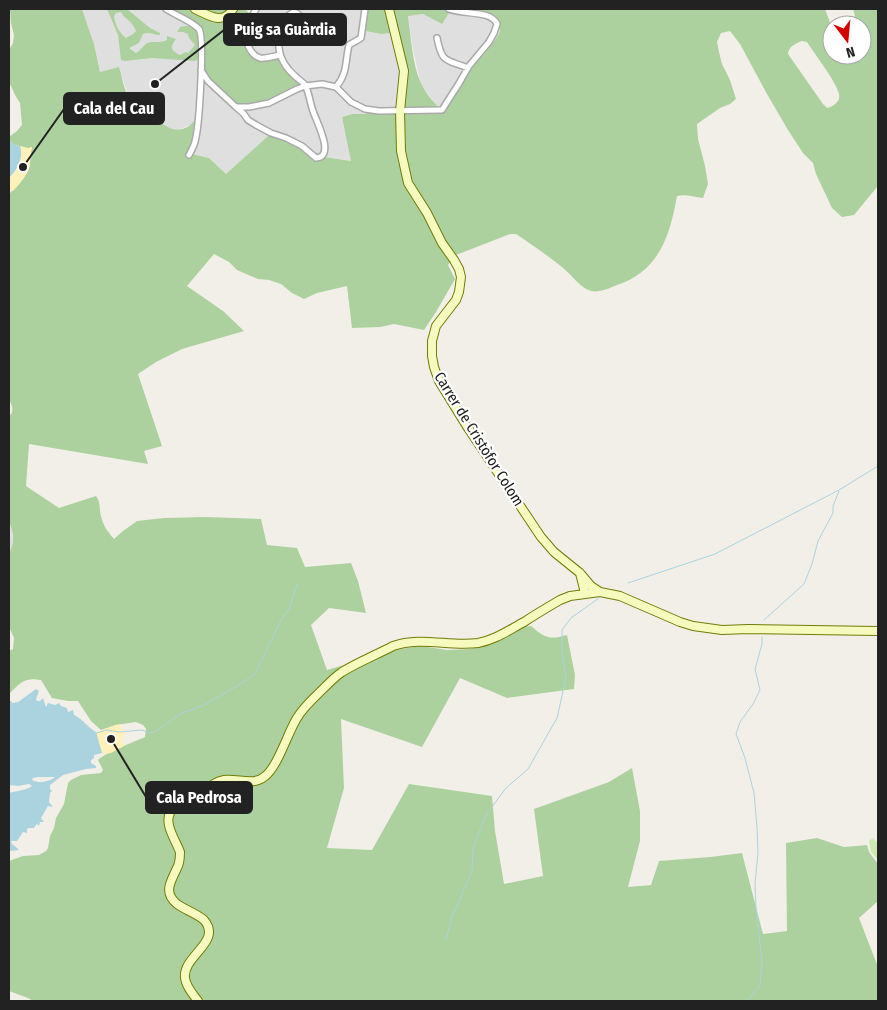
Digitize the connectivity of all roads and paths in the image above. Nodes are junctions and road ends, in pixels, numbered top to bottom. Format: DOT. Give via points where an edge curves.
graph roads {
  1 [pos="166,9"];
  2 [pos="197,9"];
  3 [pos="233,9"];
  4 [pos="256,9"];
  5 [pos="365,9"];
  6 [pos="389,9"];
  7 [pos="449,9"];
  8 [pos="282,33"];
  9 [pos="437,38"];
  10 [pos="280,55"];
  11 [pos="468,68"];
  12 [pos="201,70"];
  13 [pos="305,86"];
  14 [pos="336,87"];
  15 [pos="236,107"];
  16 [pos="400,111"];
  17 [pos="189,156"];
  18 [pos="582,578"];
  19 [pos="600,592"];
  20 [pos="586,593"];
  21 [pos="570,596"];
  22 [pos="878,631"];
  23 [pos="198,1001"];
  1 -- 12 [label="street" via="191,23 201,34"];
  2 -- 3 [label="street" via="212,18 228,15"];
  4 -- 10 [label="street" via="246,30 249,49 262,58"];
  5 -- 14 [label="street" via="361,38 350,45 346,69"];
  6 -- 16 [label="street, Carrer de Cristòfor Colom" via="404,70"];
  7 -- 11 [label="street" via="486,15 497,24 489,42"];
  8 -- 10 [label="street" via="278,48"];
  9 -- 11 [label="street" via="443,57"];
  10 -- 13 [label="street" via="287,68"];
  11 -- 16 [label="street" via="442,110"];
  12 -- 15 [label="street"];
  12 -- 17 [label="street" via="196,142"];
  13 -- 14 [label="street" via="322,84"];
  13 -- 15 [label="street" via="270,104"];
  13 -- 15 [label="street" via="326,146 320,158 248,120"];
  14 -- 16 [label="street" via="351,102 365,109"];
  16 -- 18 [label="street, Carrer de Cristòfor Colom" via="401,151 408,183 461,277 456,300 436,326 432,341 432,356 439,381 540,537"];
  18 -- 19 [label="street, Carrer de Cristòfor Colom"];
  18 -- 20 [label="street" via="588,586"];
  18 -- 21 [label="street"];
  19 -- 20 [label="street"];
  19 -- 22 [label="street" via="620,596 680,622 707,629"];
  20 -- 21 [label="street"];
  21 -- 23 [label="street" via="491,640 471,644 401,644 342,672 304,708 267,776 253,781 217,781 200,796 170,812 169,822 180,852 178,866 169,885 170,894 176,903 204,920 210,931 188,963 184,976"];
}
